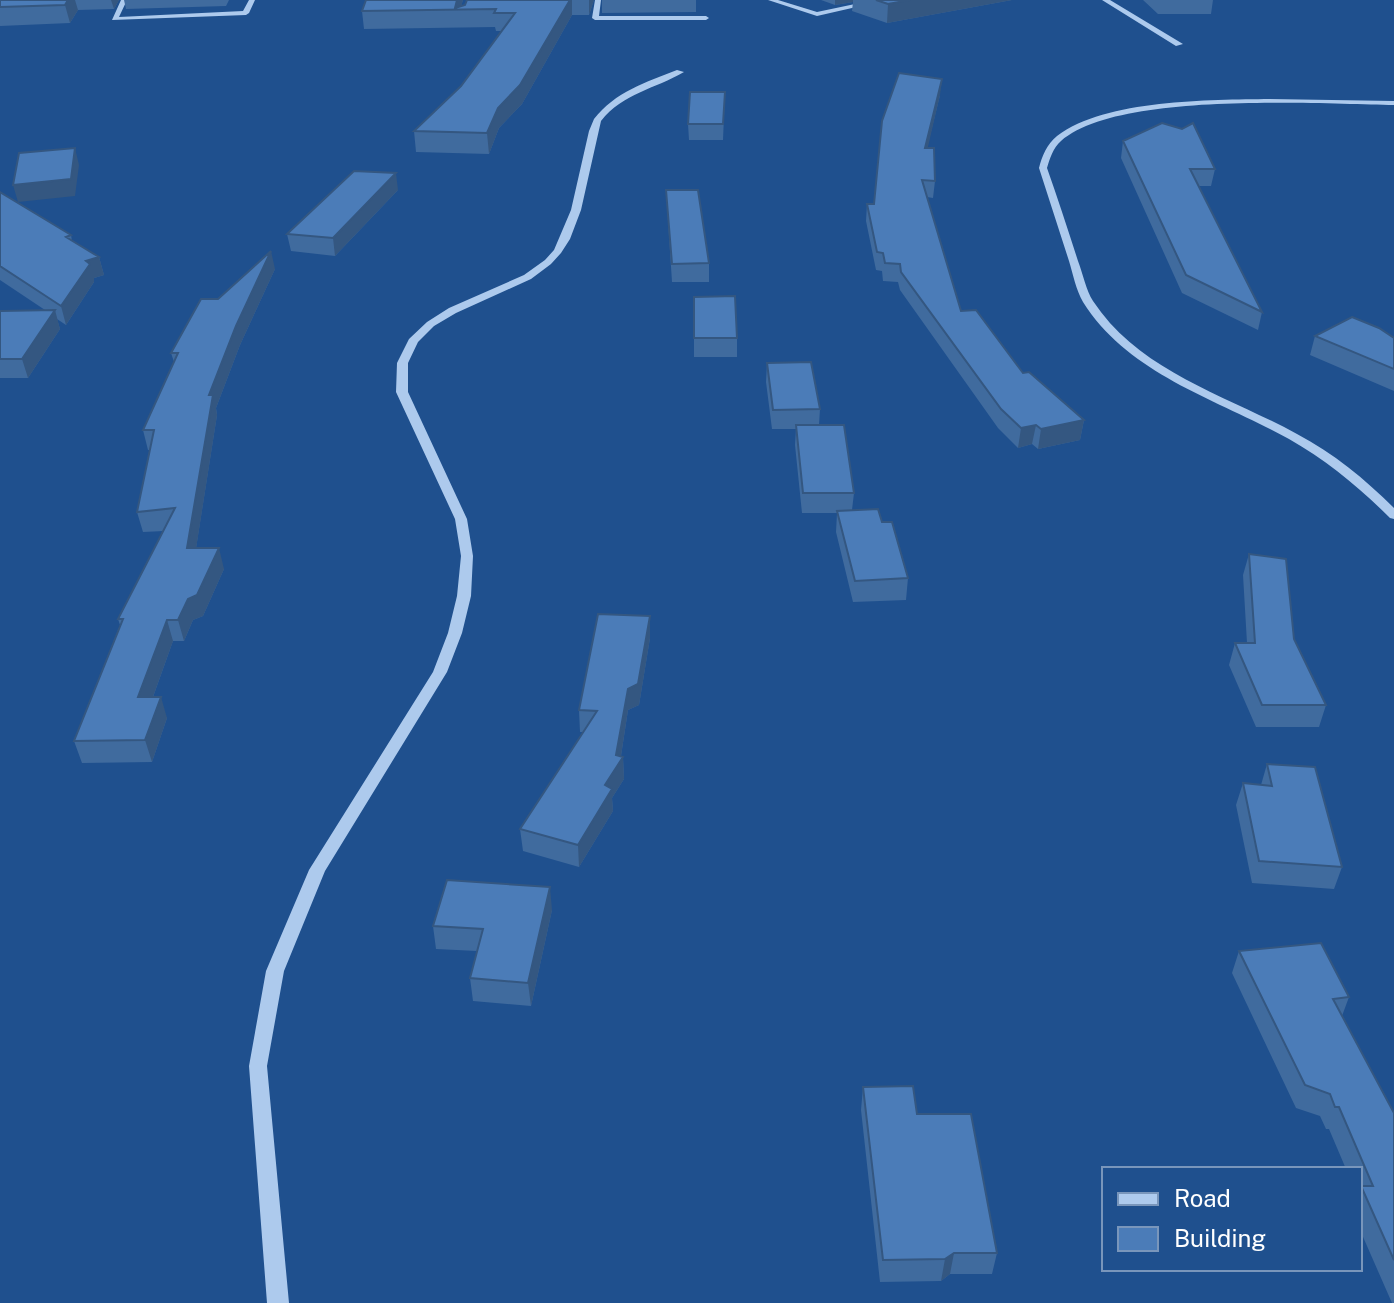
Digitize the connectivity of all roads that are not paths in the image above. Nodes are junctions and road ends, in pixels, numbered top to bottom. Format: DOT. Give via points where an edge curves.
graph roads {
  1 [pos="124,0"];
  2 [pos="252,0"];
  3 [pos="598,0"];
  4 [pos="771,0"];
  5 [pos="800,0"];
  6 [pos="884,0"];
  7 [pos="1105,0"];
  8 [pos="808,9"];
  9 [pos="706,18"];
  10 [pos="1179,44"];
  11 [pos="680,72"];
  12 [pos="1394,103"];
  13 [pos="1394,515"];
  14 [pos="278,1303"];
  1 -- 2 [label="street" via="114,19 246,13"];
  3 -- 9 [label="street" via="595,18"];
  4 -- 8 [label="street"];
  5 -- 8 [label="street" via="811,3"];
  6 -- 8 [label="street" via="817,14"];
  7 -- 10 [label="street"];
  11 -- 14 [label="street" via="613,104 596,122 567,238 547,264 439,317 404,355 399,373 402,392 461,519 467,556 464,596 440,672 317,870 275,971 258,1066"];
  12 -- 13 [label="street" via="1196,104 1136,110 1082,125 1061,137 1043,168 1086,299 1125,345 1162,373 1336,464"];
}
